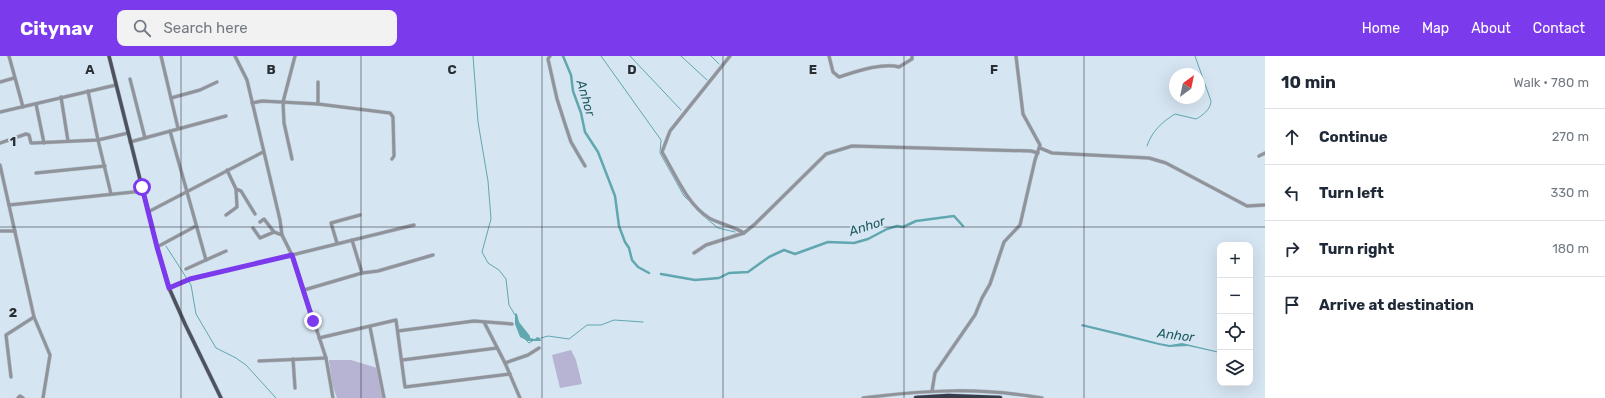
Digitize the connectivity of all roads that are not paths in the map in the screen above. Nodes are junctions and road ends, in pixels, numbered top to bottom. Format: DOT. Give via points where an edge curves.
graph roads {
  1 [pos="9,56"];
  2 [pos="109,56"];
  3 [pos="161,56"];
  4 [pos="236,56"];
  5 [pos="295,56"];
  6 [pos="550,56"];
  7 [pos="730,56"];
  8 [pos="829,56"];
  9 [pos="912,56"];
  10 [pos="1016,56"];
  11 [pos="14,78"];
  12 [pos="130,79"];
  13 [pos="0,82"];
  14 [pos="217,82"];
  15 [pos="318,82"];
  16 [pos="116,85"];
  17 [pos="88,91"];
  18 [pos="61,97"];
  19 [pos="171,98"];
  20 [pos="283,102"];
  21 [pos="252,103"];
  22 [pos="36,104"];
  23 [pos="318,104"];
  24 [pos="23,107"];
  25 [pos="0,112"];
  26 [pos="226,116"];
  27 [pos="178,128"];
  28 [pos="170,131"];
  29 [pos="128,133"];
  30 [pos="145,138"];
  31 [pos="98,140"];
  32 [pos="68,141"];
  33 [pos="130,142"];
  34 [pos="0,143"];
  35 [pos="44,143"];
  36 [pos="1040,148"];
  37 [pos="263,152"];
  38 [pos="1038,153"];
  39 [pos="1265,153"];
  40 [pos="1259,156"];
  41 [pos="292,159"];
  42 [pos="392,159"];
  43 [pos="0,165"];
  44 [pos="105,166"];
  45 [pos="584,166"];
  46 [pos="227,170"];
  47 [pos="36,172"];
  48 [pos="236,189"];
  49 [pos="143,191"];
  50 [pos="187,191"];
  51 [pos="111,194"];
  52 [pos="9,204"];
  53 [pos="1265,205"];
  54 [pos="148,212"];
  55 [pos="256,214"];
  56 [pos="226,215"];
  57 [pos="360,215"];
  58 [pos="260,222"];
  59 [pos="414,224"];
  60 [pos="196,226"];
  61 [pos="253,228"];
  62 [pos="0,231"];
  63 [pos="15,231"];
  64 [pos="274,232"];
  65 [pos="744,233"];
  66 [pos="282,235"];
  67 [pos="352,240"];
  68 [pos="338,243"];
  69 [pos="157,247"];
  70 [pos="226,251"];
  71 [pos="694,254"];
  72 [pos="292,255"];
  73 [pos="433,255"];
  74 [pos="206,260"];
  75 [pos="186,269"];
  76 [pos="362,272"];
  77 [pos="169,288"];
  78 [pos="304,290"];
  79 [pos="34,317"];
  80 [pos="484,322"];
  81 [pos="512,324"];
  82 [pos="370,327"];
  83 [pos="398,331"];
  84 [pos="319,338"];
  85 [pos="497,348"];
  86 [pos="539,348"];
  87 [pos="326,358"];
  88 [pos="293,359"];
  89 [pos="402,360"];
  90 [pos="259,361"];
  91 [pos="505,363"];
  92 [pos="510,374"];
  93 [pos="10,377"];
  94 [pos="295,388"];
  95 [pos="932,391"];
  96 [pos="937,397"];
  97 [pos="18,398"];
  98 [pos="23,398"];
  99 [pos="43,398"];
  100 [pos="222,398"];
  101 [pos="333,398"];
  102 [pos="384,398"];
  103 [pos="520,398"];
  104 [pos="863,398"];
  105 [pos="866,398"];
  106 [pos="916,398"];
  107 [pos="1000,398"];
  108 [pos="1042,398"];
  1 -- 11 [label="street"];
  2 -- 16 [label="main road"];
  3 -- 19 [label="street"];
  4 -- 21 [label="street" via="247,80"];
  5 -- 20 [label="street"];
  6 -- 45 [label="street" via="548,59 557,99 571,142"];
  7 -- 65 [label="street" via="670,131 662,152 688,196 701,211"];
  8 -- 9 [label="street" via="833,72 839,77 882,66 899,67 912,59"];
  10 -- 36 [label="street" via="1023,114 1026,123 1039,141"];
  11 -- 13 [label="street"];
  11 -- 24 [label="street"];
  12 -- 30 [label="street"];
  14 -- 19 [label="street"];
  15 -- 23 [label="street"];
  16 -- 17 [label="street"];
  16 -- 29 [label="main road"];
  17 -- 18 [label="street"];
  17 -- 31 [label="street"];
  18 -- 22 [label="street"];
  18 -- 32 [label="street"];
  19 -- 27 [label="street"];
  20 -- 21 [label="street"];
  20 -- 23 [label="street"];
  20 -- 41 [label="street" via="284,123"];
  21 -- 37 [label="street"];
  22 -- 24 [label="street"];
  22 -- 35 [label="street"];
  23 -- 42 [label="street" via="390,113 393,117"];
  24 -- 25 [label="street"];
  26 -- 27 [label="street"];
  27 -- 28 [label="street"];
  28 -- 30 [label="street"];
  28 -- 50 [label="street"];
  29 -- 31 [label="street"];
  29 -- 33 [label="main road"];
  30 -- 33 [label="street"];
  31 -- 32 [label="street"];
  31 -- 44 [label="street"];
  32 -- 35 [label="street"];
  33 -- 49 [label="main road"];
  34 -- 35 [label="street" via="26,134 32,143"];
  36 -- 38 [label="street"];
  36 -- 53 [label="street" via="1052,153 1149,158 1166,163 1247,206"];
  37 -- 46 [label="street"];
  37 -- 66 [label="street"];
  38 -- 65 [label="street" via="852,146 826,154"];
  38 -- 95 [label="street" via="1020,225 1004,242 990,284 974,317 935,373"];
  39 -- 40 [label="street"];
  43 -- 52 [label="street"];
  44 -- 47 [label="street"];
  44 -- 51 [label="street"];
  46 -- 48 [label="street"];
  46 -- 50 [label="street"];
  48 -- 55 [label="street" via="241,191"];
  48 -- 56 [label="street" via="237,208"];
  49 -- 51 [label="street"];
  49 -- 54 [label="main road"];
  50 -- 54 [label="street"];
  50 -- 60 [label="street"];
  51 -- 52 [label="street"];
  52 -- 63 [label="street"];
  54 -- 69 [label="main road"];
  57 -- 68 [label="street" via="331,223"];
  58 -- 64 [label="street" via="264,219"];
  59 -- 67 [label="street"];
  60 -- 69 [label="street"];
  60 -- 74 [label="street"];
  61 -- 64 [label="street" via="260,238"];
  62 -- 63 [label="street"];
  63 -- 79 [label="street"];
  64 -- 66 [label="street"];
  65 -- 71 [label="street" via="706,245"];
  66 -- 72 [label="street"];
  67 -- 68 [label="street"];
  67 -- 76 [label="street"];
  68 -- 72 [label="street"];
  69 -- 77 [label="main road"];
  70 -- 74 [label="street"];
  72 -- 77 [label="street" via="190,279"];
  72 -- 78 [label="street"];
  73 -- 76 [label="street" via="378,271"];
  74 -- 75 [label="street"];
  76 -- 78 [label="street"];
  77 -- 100 [label="main road" via="184,324"];
  78 -- 84 [label="street"];
  79 -- 93 [label="street" via="6,335"];
  79 -- 99 [label="street" via="50,355"];
  80 -- 81 [label="street"];
  80 -- 83 [label="street" via="474,321"];
  80 -- 85 [label="street"];
  82 -- 83 [label="street" via="395,320"];
  82 -- 84 [label="street"];
  82 -- 102 [label="street"];
  83 -- 89 [label="street"];
  84 -- 87 [label="street"];
  85 -- 89 [label="street"];
  85 -- 91 [label="street"];
  86 -- 91 [label="street"];
  87 -- 88 [label="street"];
  87 -- 101 [label="street"];
  88 -- 90 [label="street"];
  88 -- 94 [label="street"];
  89 -- 92 [label="street" via="405,387"];
  91 -- 92 [label="street"];
  92 -- 103 [label="street"];
  95 -- 96 [label="highway"];
  95 -- 105 [label="street"];
  95 -- 108 [label="street" via="979,391"];
  96 -- 106 [label="highway"];
  96 -- 107 [label="highway"];
  97 -- 98 [label="street"];
  104 -- 105 [label="street"];
}
